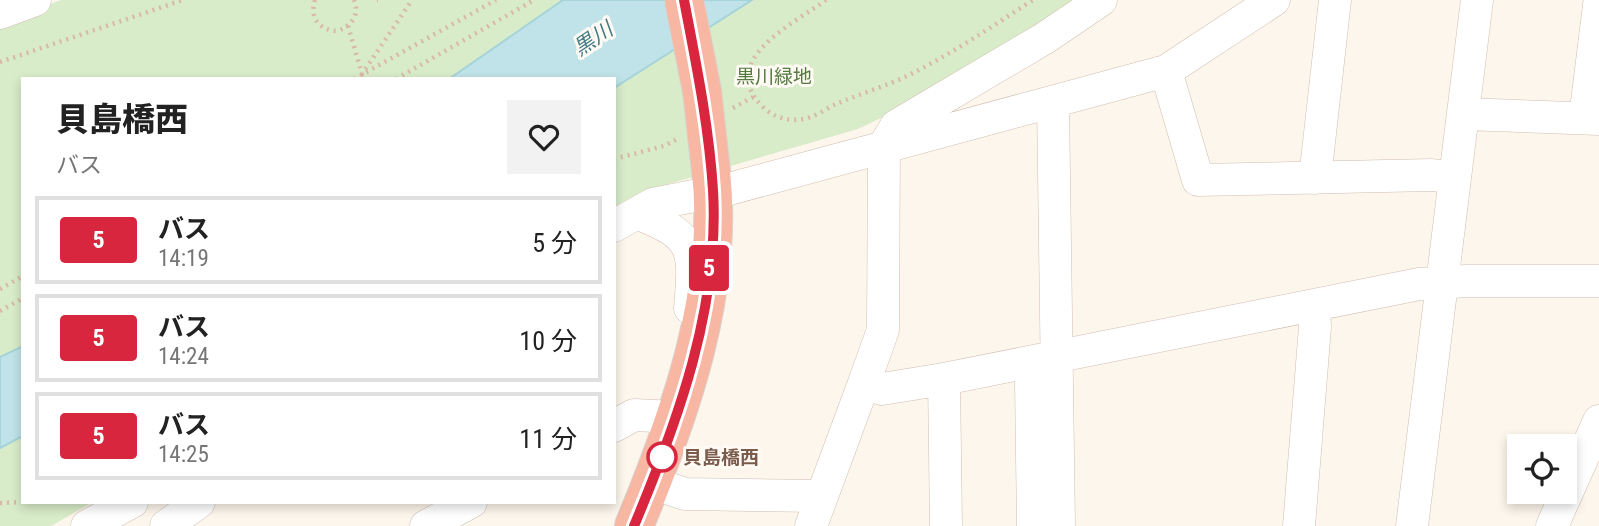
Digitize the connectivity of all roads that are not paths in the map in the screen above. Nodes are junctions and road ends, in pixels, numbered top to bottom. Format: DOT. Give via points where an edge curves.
graph roads {
  1 [pos="35,0"];
  2 [pos="684,0"];
  3 [pos="1101,0"];
  4 [pos="1274,0"];
  5 [pos="1335,0"];
  6 [pos="1477,0"];
  7 [pos="1599,5"];
  8 [pos="0,13"];
  9 [pos="1166,71"];
  10 [pos="1053,102"];
  11 [pos="1464,114"];
  12 [pos="1592,119"];
  13 [pos="884,146"];
  14 [pos="1315,178"];
  15 [pos="1455,178"];
  16 [pos="712,181"];
  17 [pos="627,220"];
  18 [pos="1599,281"];
  19 [pos="1442,282"];
  20 [pos="1314,305"];
  21 [pos="1056,354"];
  22 [pos="690,372"];
  23 [pos="944,379"];
  24 [pos="864,383"];
  25 [pos="1031,383"];
  26 [pos="676,417"];
  27 [pos="1599,421"];
  28 [pos="616,425"];
  29 [pos="652,483"];
  30 [pos="821,496"];
  31 [pos="128,504"];
  32 [pos="196,504"];
  33 [pos="467,504"];
  34 [pos="87,526"];
  35 [pos="166,526"];
  36 [pos="426,526"];
  37 [pos="635,526"];
  38 [pos="811,526"];
  39 [pos="946,526"];
  40 [pos="1033,526"];
  41 [pos="1059,526"];
  42 [pos="1299,526"];
  43 [pos="1412,526"];
  44 [pos="1552,526"];
  1 -- 8 [label="street"];
  2 -- 16 [label="highway, bridge" via="702,91"];
  3 -- 13 [label="street" via="1045,38 919,110 896,126"];
  4 -- 9 [label="street"];
  5 -- 14 [label="street"];
  6 -- 11 [label="street"];
  7 -- 12 [label="street"];
  9 -- 10 [label="street"];
  9 -- 14 [label="street" via="1198,180"];
  10 -- 13 [label="street"];
  10 -- 21 [label="street"];
  11 -- 12 [label="street"];
  11 -- 15 [label="street"];
  13 -- 16 [label="street"];
  13 -- 24 [label="street" via="883,330"];
  14 -- 15 [label="street"];
  15 -- 19 [label="street"];
  16 -- 17 [label="street" via="653,204"];
  16 -- 22 [label="highway" via="709,268"];
  17 -- 22 [label="street" via="674,229 689,252 693,272 688,321"];
  18 -- 19 [label="street"];
  19 -- 20 [label="street"];
  19 -- 43 [label="street"];
  20 -- 21 [label="street"];
  20 -- 42 [label="street"];
  21 -- 23 [label="street"];
  21 -- 41 [label="street"];
  22 -- 26 [label="highway"];
  23 -- 24 [label="street" via="882,389"];
  23 -- 39 [label="street"];
  24 -- 30 [label="street"];
  25 -- 40 [label="street"];
  26 -- 28 [label="street" via="634,415"];
  26 -- 29 [label="highway"];
  27 -- 44 [label="street"];
  29 -- 30 [label="street" via="685,494"];
  29 -- 37 [label="highway"];
  30 -- 38 [label="street"];
  31 -- 34 [label="street"];
  32 -- 35 [label="street"];
  33 -- 36 [label="street"];
}
